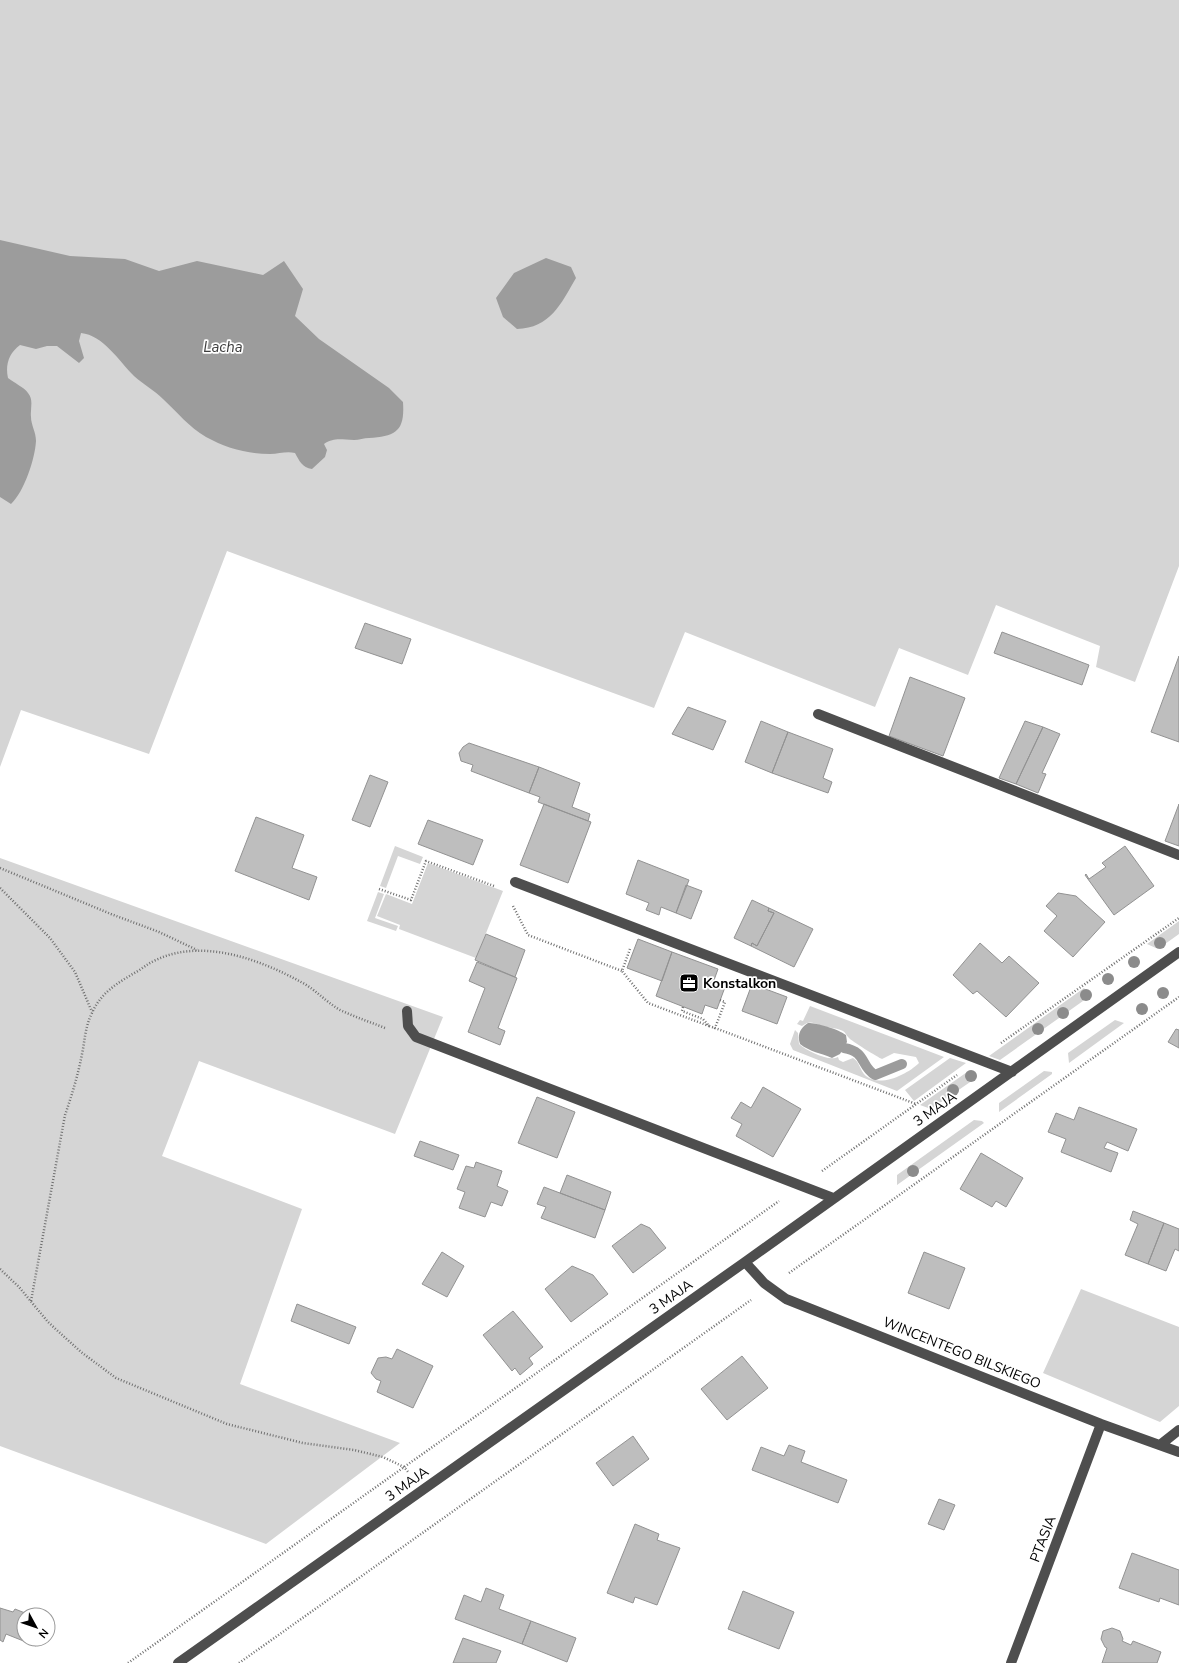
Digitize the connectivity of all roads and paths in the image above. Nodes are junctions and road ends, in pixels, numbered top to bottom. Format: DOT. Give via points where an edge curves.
graph roads {
  1 [pos="818,714"];
  2 [pos="1179,855"];
  3 [pos="0,868"];
  4 [pos="515,882"];
  5 [pos="498,887"];
  6 [pos="0,888"];
  7 [pos="379,888"];
  8 [pos="511,903"];
  9 [pos="1179,918"];
  10 [pos="197,951"];
  11 [pos="1179,952"];
  12 [pos="624,965"];
  13 [pos="622,971"];
  14 [pos="1179,997"];
  15 [pos="720,1000"];
  16 [pos="683,1007"];
  17 [pos="407,1011"];
  18 [pos="92,1012"];
  19 [pos="709,1026"];
  20 [pos="715,1028"];
  21 [pos="416,1037"];
  22 [pos="978,1060"];
  23 [pos="1012,1072"];
  24 [pos="916,1104"];
  25 [pos="801,1186"];
  26 [pos="833,1198"];
  27 [pos="745,1262"];
  28 [pos="0,1269"];
  29 [pos="770,1287"];
  30 [pos="31,1301"];
  31 [pos="1102,1424"];
  32 [pos="1179,1430"];
  33 [pos="1160,1445"];
  34 [pos="1179,1452"];
  35 [pos="404,1467"];
  36 [pos="422,1491"];
  37 [pos="128,1663"];
  38 [pos="178,1663"];
  39 [pos="239,1663"];
  40 [pos="1011,1663"];
  1 -- 2 [label="street"];
  3 -- 10 [label="path" via="159,932"];
  4 -- 22 [label="street"];
  5 -- 7 [label="path" via="426,861 411,900"];
  6 -- 18 [label="path" via="50,938 75,972"];
  8 -- 13 [label="path" via="528,935"];
  9 -- 22 [label="path"];
  10 -- 18 [label="path" via="156,960 117,983 101,997"];
  10 -- 21 [label="path" via="226,954 262,964 303,983 340,1009"];
  11 -- 23 [label="street, 3 MAJA"];
  12 -- 13 [label="path"];
  13 -- 19 [label="path" via="648,1003"];
  14 -- 29 [label="path"];
  15 -- 20 [label="path" via="725,1002"];
  16 -- 19 [label="path" via="682,1011 703,1019"];
  17 -- 21 [label="street" via="408,1026"];
  18 -- 30 [label="path" via="84,1034 83,1052 73,1095 65,1115"];
  19 -- 20 [label="path"];
  20 -- 24 [label="path"];
  21 -- 25 [label="street"];
  22 -- 23 [label="street"];
  22 -- 24 [label="path"];
  23 -- 26 [label="street, 3 MAJA"];
  24 -- 25 [label="path"];
  25 -- 26 [label="street"];
  25 -- 35 [label="path"];
  26 -- 27 [label="street, 3 MAJA"];
  27 -- 29 [label="street, WINCENTEGO BILSKIEGO"];
  27 -- 36 [label="street, 3 MAJA"];
  28 -- 30 [label="path"];
  29 -- 31 [label="street, WINCENTEGO BILSKIEGO" via="786,1299"];
  29 -- 39 [label="path"];
  30 -- 35 [label="path" via="48,1322 81,1352 122,1381 227,1424 303,1443 382,1456"];
  31 -- 33 [label="street, WINCENTEGO BILSKIEGO"];
  31 -- 40 [label="street, PTASIA"];
  32 -- 33 [label="street"];
  33 -- 34 [label="street, WINCENTEGO BILSKIEGO"];
  35 -- 36 [label="path"];
  35 -- 37 [label="path"];
  36 -- 38 [label="street, 3 MAJA"];
}
